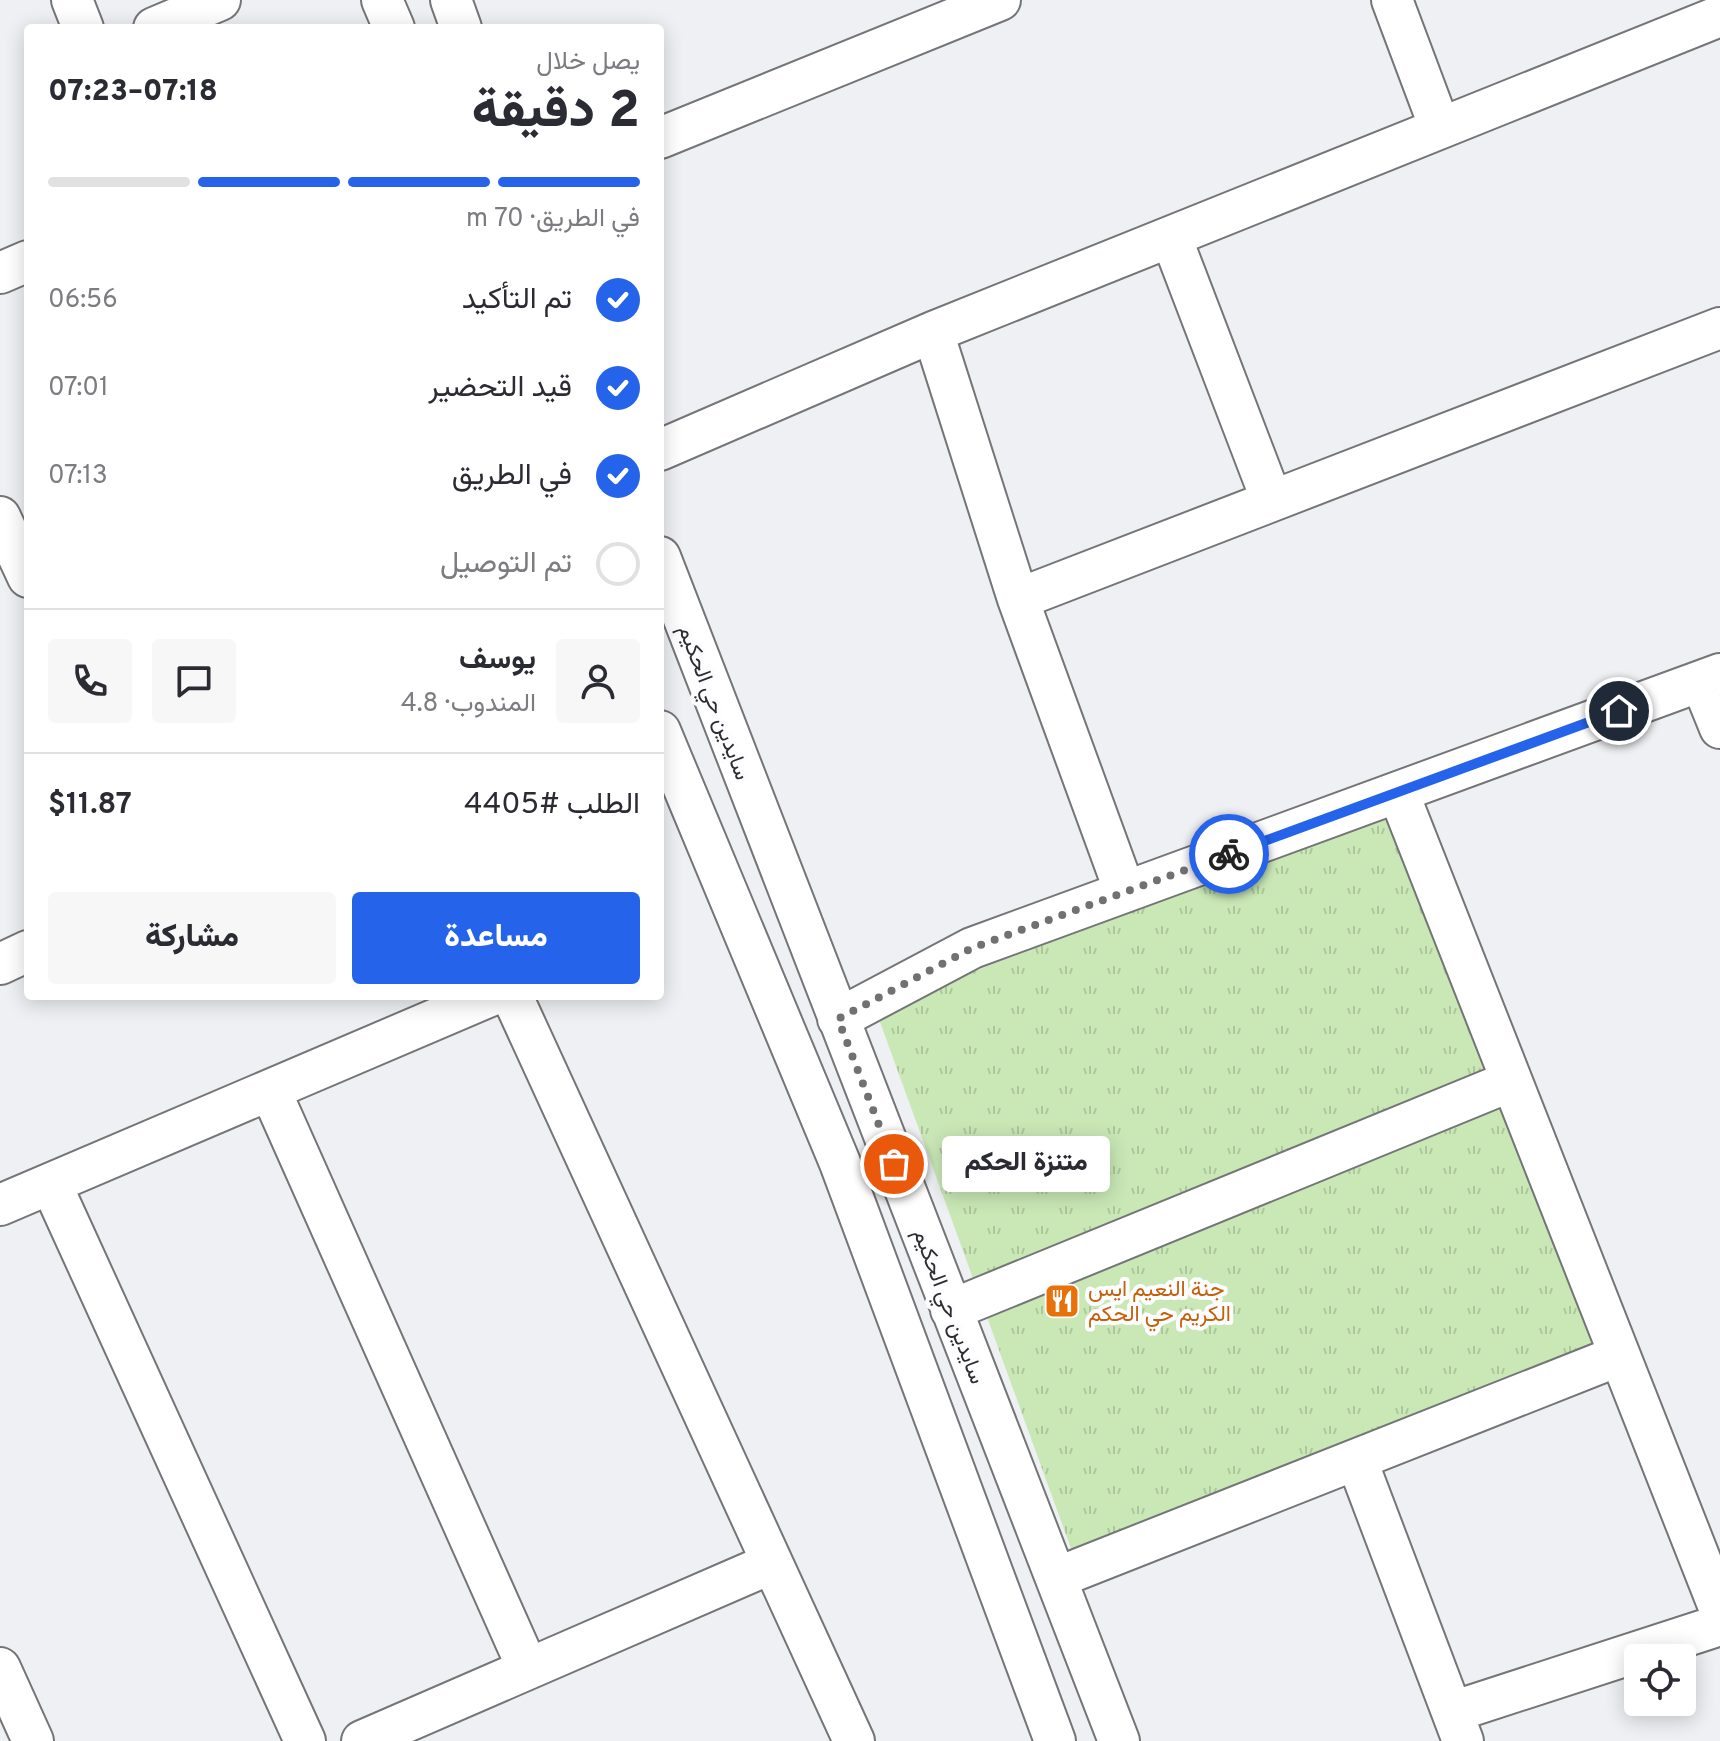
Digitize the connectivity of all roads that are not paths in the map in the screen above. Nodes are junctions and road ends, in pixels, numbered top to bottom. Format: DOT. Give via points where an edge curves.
graph roads {
  1 [pos="72,0"];
  2 [pos="220,0"];
  3 [pos="382,0"];
  4 [pos="451,0"];
  5 [pos="1000,0"];
  6 [pos="1392,0"];
  7 [pos="1715,0"];
  8 [pos="1720,14"];
  9 [pos="81,24"];
  10 [pos="163,24"];
  11 [pos="392,24"];
  12 [pos="460,24"];
  13 [pos="1440,128"];
  14 [pos="664,136"];
  15 [pos="1171,237"];
  16 [pos="24,263"];
  17 [pos="0,273"];
  18 [pos="1720,328"];
  19 [pos="933,332"];
  20 [pos="664,448"];
  21 [pos="1272,501"];
  22 [pos="0,517"];
  23 [pos="664,567"];
  24 [pos="24,568"];
  25 [pos="1018,599"];
  26 [pos="1711,677"];
  27 [pos="1720,728"];
  28 [pos="664,741"];
  29 [pos="1398,792"];
  30 [pos="1125,892"];
  31 [pos="24,953"];
  32 [pos="0,964"];
  33 [pos="481,1000"];
  34 [pos="514,1000"];
  35 [pos="838,1019"];
  36 [pos="1511,1081"];
  37 [pos="270,1090"];
  38 [pos="51,1184"];
  39 [pos="0,1205"];
  40 [pos="951,1310"];
  41 [pos="1618,1356"];
  42 [pos="1357,1461"];
  43 [pos="772,1563"];
  44 [pos="1056,1578"];
  45 [pos="1720,1610"];
  46 [pos="1720,1625"];
  47 [pos="0,1668"];
  48 [pos="528,1669"];
  49 [pos="1458,1726"];
  50 [pos="33,1741"];
  51 [pos="305,1741"];
  52 [pos="362,1741"];
  53 [pos="854,1741"];
  54 [pos="1055,1741"];
  55 [pos="1119,1741"];
  1 -- 9 [label="street"];
  2 -- 10 [label="street"];
  3 -- 11 [label="street"];
  4 -- 12 [label="street"];
  5 -- 14 [label="street"];
  6 -- 13 [label="street"];
  7 -- 8 [label="street"];
  8 -- 13 [label="street"];
  13 -- 15 [label="street"];
  15 -- 19 [label="street"];
  15 -- 21 [label="street"];
  16 -- 17 [label="street"];
  18 -- 21 [label="street"];
  19 -- 20 [label="street"];
  19 -- 25 [label="street"];
  21 -- 25 [label="street"];
  22 -- 24 [label="street"];
  23 -- 35 [label="street, سايدين حي الحكيم"];
  25 -- 30 [label="street"];
  26 -- 27 [label="street"];
  26 -- 29 [label="street"];
  28 -- 54 [label="street" via="840,1163"];
  29 -- 30 [label="street"];
  29 -- 36 [label="street"];
  30 -- 35 [label="street" via="972,948"];
  31 -- 32 [label="street"];
  33 -- 37 [label="street"];
  34 -- 43 [label="street"];
  35 -- 40 [label="street, سايدين حي الحكيم"];
  36 -- 40 [label="street"];
  36 -- 41 [label="street"];
  37 -- 38 [label="street"];
  37 -- 48 [label="street"];
  38 -- 39 [label="street"];
  38 -- 51 [label="street"];
  40 -- 44 [label="street, سايدين حي الحكيم"];
  41 -- 42 [label="street"];
  41 -- 45 [label="street"];
  42 -- 44 [label="street"];
  42 -- 49 [label="street"];
  43 -- 48 [label="street"];
  43 -- 53 [label="street"];
  44 -- 55 [label="street, سايدين حي الحكيم"];
  46 -- 49 [label="street"];
  47 -- 50 [label="street"];
  48 -- 52 [label="street"];
}
